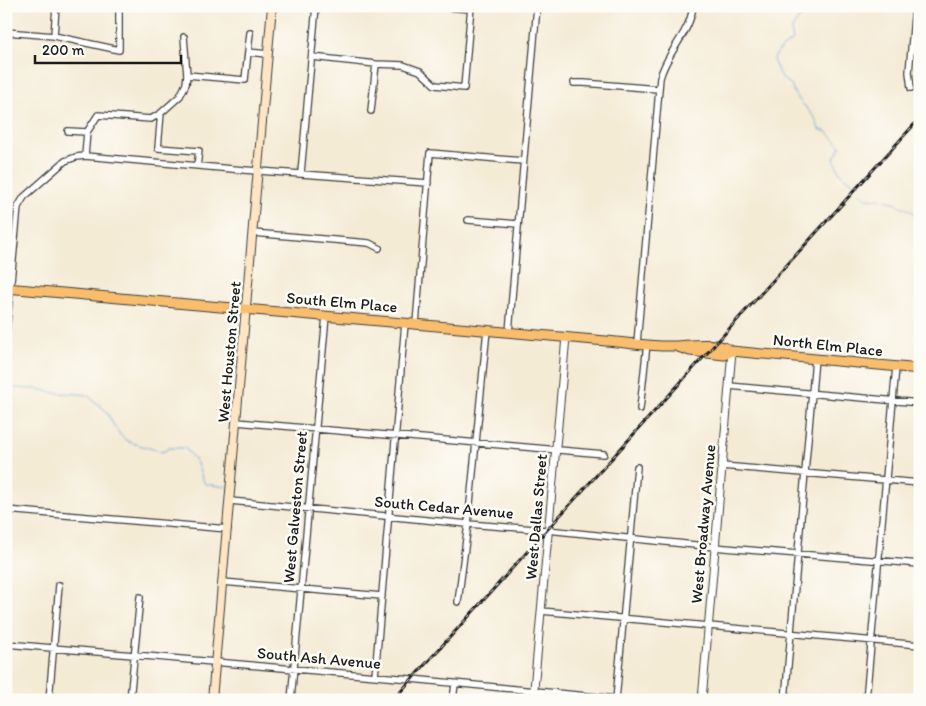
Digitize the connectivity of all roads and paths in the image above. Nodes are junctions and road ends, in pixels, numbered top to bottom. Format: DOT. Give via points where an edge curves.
graph roads {
  1 [pos="56,6"];
  2 [pos="119,6"];
  3 [pos="272,6"];
  4 [pos="316,6"];
  5 [pos="432,6"];
  6 [pos="537,6"];
  7 [pos="693,6"];
  8 [pos="915,6"];
  9 [pos="471,8"];
  10 [pos="6,32"];
  11 [pos="250,33"];
  12 [pos="54,36"];
  13 [pos="184,37"];
  14 [pos="248,52"];
  15 [pos="268,54"];
  16 [pos="312,58"];
  17 [pos="376,64"];
  18 [pos="187,75"];
  19 [pos="574,83"];
  20 [pos="911,88"];
  21 [pos="658,89"];
  22 [pos="371,111"];
  23 [pos="161,112"];
  24 [pos="68,131"];
  25 [pos="87,132"];
  26 [pos="85,156"];
  27 [pos="523,161"];
  28 [pos="197,166"];
  29 [pos="258,170"];
  30 [pos="301,173"];
  31 [pos="428,183"];
  32 [pos="468,220"];
  33 [pos="518,224"];
  34 [pos="253,233"];
  35 [pos="380,248"];
  36 [pos="8,288"];
  37 [pos="246,309"];
  38 [pos="326,316"];
  39 [pos="406,323"];
  40 [pos="416,324"];
  41 [pos="487,330"];
  42 [pos="509,332"];
  43 [pos="6,334"];
  44 [pos="566,338"];
  45 [pos="642,344"];
  46 [pos="732,351"];
  47 [pos="815,359"];
  48 [pos="896,367"];
  49 [pos="920,369"];
  50 [pos="729,386"];
  51 [pos="812,393"];
  52 [pos="892,400"];
  53 [pos="920,403"];
  54 [pos="640,409"];
  55 [pos="237,422"];
  56 [pos="315,429"];
  57 [pos="396,436"];
  58 [pos="476,444"];
  59 [pos="555,450"];
  60 [pos="604,454"];
  61 [pos="722,466"];
  62 [pos="638,467"];
  63 [pos="805,473"];
  64 [pos="885,480"];
  65 [pos="920,483"];
  66 [pos="230,501"];
  67 [pos="308,509"];
  68 [pos="6,510"];
  69 [pos="389,516"];
  70 [pos="468,524"];
  71 [pos="228,529"];
  72 [pos="549,530"];
  73 [pos="631,538"];
  74 [pos="716,546"];
  75 [pos="798,553"];
  76 [pos="878,560"];
  77 [pos="920,564"];
  78 [pos="223,582"];
  79 [pos="59,585"];
  80 [pos="301,589"];
  81 [pos="382,596"];
  82 [pos="140,597"];
  83 [pos="458,602"];
  84 [pos="541,612"];
  85 [pos="624,618"];
  86 [pos="708,626"];
  87 [pos="790,633"];
  88 [pos="871,640"];
  89 [pos="6,644"];
  90 [pos="920,645"];
  91 [pos="54,649"];
  92 [pos="134,655"];
  93 [pos="216,663"];
  94 [pos="294,669"];
  95 [pos="375,676"];
  96 [pos="454,684"];
  97 [pos="534,691"];
  98 [pos="616,699"];
  99 [pos="49,700"];
  100 [pos="130,700"];
  101 [pos="212,700"];
  102 [pos="292,700"];
  103 [pos="453,700"];
  104 [pos="533,700"];
  105 [pos="629,700"];
  106 [pos="702,700"];
  107 [pos="785,700"];
  108 [pos="866,700"];
  1 -- 12 [label="street"];
  2 -- 12 [label="street" via="119,50"];
  3 -- 15 [label="main road, West Houston Street"];
  4 -- 16 [label="street"];
  5 -- 9 [label="street"];
  6 -- 27 [label="street"];
  7 -- 21 [label="street" via="686,30 663,67"];
  8 -- 20 [label="street"];
  9 -- 17 [label="street" via="464,88 435,85 420,71 403,65"];
  10 -- 12 [label="street"];
  11 -- 14 [label="street"];
  13 -- 18 [label="street"];
  14 -- 15 [label="street"];
  14 -- 18 [label="street" via="245,80"];
  15 -- 29 [label="main road, West Houston Street"];
  16 -- 17 [label="street"];
  16 -- 30 [label="street"];
  17 -- 22 [label="street"];
  18 -- 23 [label="street" via="180,96"];
  19 -- 21 [label="street"];
  21 -- 45 [label="street"];
  23 -- 25 [label="street" via="151,119 98,115"];
  23 -- 28 [label="street" via="158,148 199,151"];
  24 -- 25 [label="street"];
  25 -- 26 [label="street"];
  26 -- 28 [label="street"];
  26 -- 36 [label="street" via="65,161 21,200"];
  27 -- 31 [label="street" via="430,152"];
  27 -- 33 [label="street"];
  28 -- 29 [label="street"];
  29 -- 30 [label="street"];
  29 -- 34 [label="main road, West Houston Street"];
  30 -- 31 [label="street"];
  31 -- 40 [label="street"];
  32 -- 33 [label="street"];
  33 -- 42 [label="street"];
  34 -- 35 [label="street" via="369,243"];
  34 -- 37 [label="main road, West Houston Street"];
  36 -- 37 [label="main road, South Elm Place"];
  36 -- 43 [label="street"];
  37 -- 38 [label="main road, South Elm Place"];
  37 -- 55 [label="main road, West Houston Street"];
  38 -- 39 [label="main road, South Elm Place"];
  38 -- 56 [label="street, West Galveston Street"];
  39 -- 40 [label="main road, South Elm Place"];
  39 -- 57 [label="street"];
  40 -- 41 [label="main road, South Elm Place"];
  41 -- 42 [label="main road, South Elm Place"];
  41 -- 58 [label="street"];
  42 -- 44 [label="main road, South Elm Place"];
  44 -- 45 [label="main road, South Elm Place"];
  44 -- 59 [label="street, West Dallas Street"];
  45 -- 46 [label="main road, South Elm Place" via="715,345"];
  45 -- 54 [label="street"];
  46 -- 47 [label="main road, North Elm Place"];
  46 -- 50 [label="street, West Broadway Avenue"];
  47 -- 48 [label="main road, North Elm Place"];
  47 -- 51 [label="street"];
  48 -- 49 [label="main road, North Elm Place"];
  48 -- 52 [label="street"];
  50 -- 51 [label="street"];
  50 -- 61 [label="street, West Broadway Avenue"];
  51 -- 52 [label="street"];
  51 -- 63 [label="street"];
  52 -- 53 [label="street"];
  52 -- 64 [label="street"];
  55 -- 56 [label="street"];
  55 -- 66 [label="main road, West Houston Street"];
  56 -- 57 [label="street"];
  56 -- 67 [label="street, West Galveston Street"];
  57 -- 58 [label="street"];
  57 -- 69 [label="street"];
  58 -- 59 [label="street"];
  58 -- 70 [label="street"];
  59 -- 60 [label="street"];
  59 -- 72 [label="street, West Dallas Street"];
  61 -- 63 [label="street"];
  61 -- 74 [label="street, West Broadway Avenue"];
  62 -- 73 [label="street"];
  63 -- 64 [label="street"];
  63 -- 75 [label="street"];
  64 -- 65 [label="street"];
  64 -- 76 [label="street"];
  66 -- 67 [label="street, South Cedar Avenue"];
  66 -- 71 [label="main road, West Houston Street"];
  67 -- 69 [label="street, South Cedar Avenue"];
  67 -- 80 [label="street, West Galveston Street"];
  68 -- 71 [label="street"];
  69 -- 70 [label="street, South Cedar Avenue"];
  69 -- 81 [label="street"];
  70 -- 72 [label="street, South Cedar Avenue"];
  70 -- 83 [label="street"];
  71 -- 78 [label="main road, West Houston Street"];
  72 -- 73 [label="street, South Cedar Avenue"];
  72 -- 84 [label="street, West Dallas Street"];
  73 -- 74 [label="street, South Cedar Avenue"];
  73 -- 85 [label="street"];
  74 -- 75 [label="street, South Cedar Avenue"];
  74 -- 86 [label="street, West Broadway Avenue"];
  75 -- 76 [label="street, South Cedar Avenue"];
  75 -- 87 [label="street"];
  76 -- 77 [label="street, South Cedar Avenue"];
  76 -- 88 [label="street"];
  78 -- 80 [label="street"];
  78 -- 93 [label="main road, West Houston Street"];
  79 -- 91 [label="street"];
  80 -- 81 [label="street"];
  80 -- 94 [label="street, West Galveston Street"];
  81 -- 95 [label="street"];
  82 -- 92 [label="street"];
  84 -- 85 [label="street"];
  84 -- 97 [label="street, West Dallas Street"];
  85 -- 86 [label="street"];
  85 -- 98 [label="street"];
  86 -- 87 [label="street"];
  86 -- 106 [label="street, West Broadway Avenue"];
  87 -- 88 [label="street"];
  87 -- 107 [label="street"];
  88 -- 90 [label="street"];
  88 -- 108 [label="street"];
  89 -- 91 [label="street, South Ash Avenue"];
  91 -- 92 [label="street, South Ash Avenue"];
  91 -- 99 [label="street"];
  92 -- 93 [label="street, South Ash Avenue"];
  92 -- 100 [label="street"];
  93 -- 94 [label="street, South Ash Avenue"];
  93 -- 101 [label="main road, West Houston Street"];
  94 -- 95 [label="street, South Ash Avenue"];
  94 -- 102 [label="street, West Galveston Street"];
  95 -- 96 [label="street, South Ash Avenue"];
  96 -- 97 [label="street, South Ash Avenue"];
  96 -- 103 [label="street"];
  97 -- 98 [label="street, South Ash Avenue"];
  97 -- 104 [label="street, West Dallas Street"];
  98 -- 105 [label="street, South Ash Avenue"];
}
